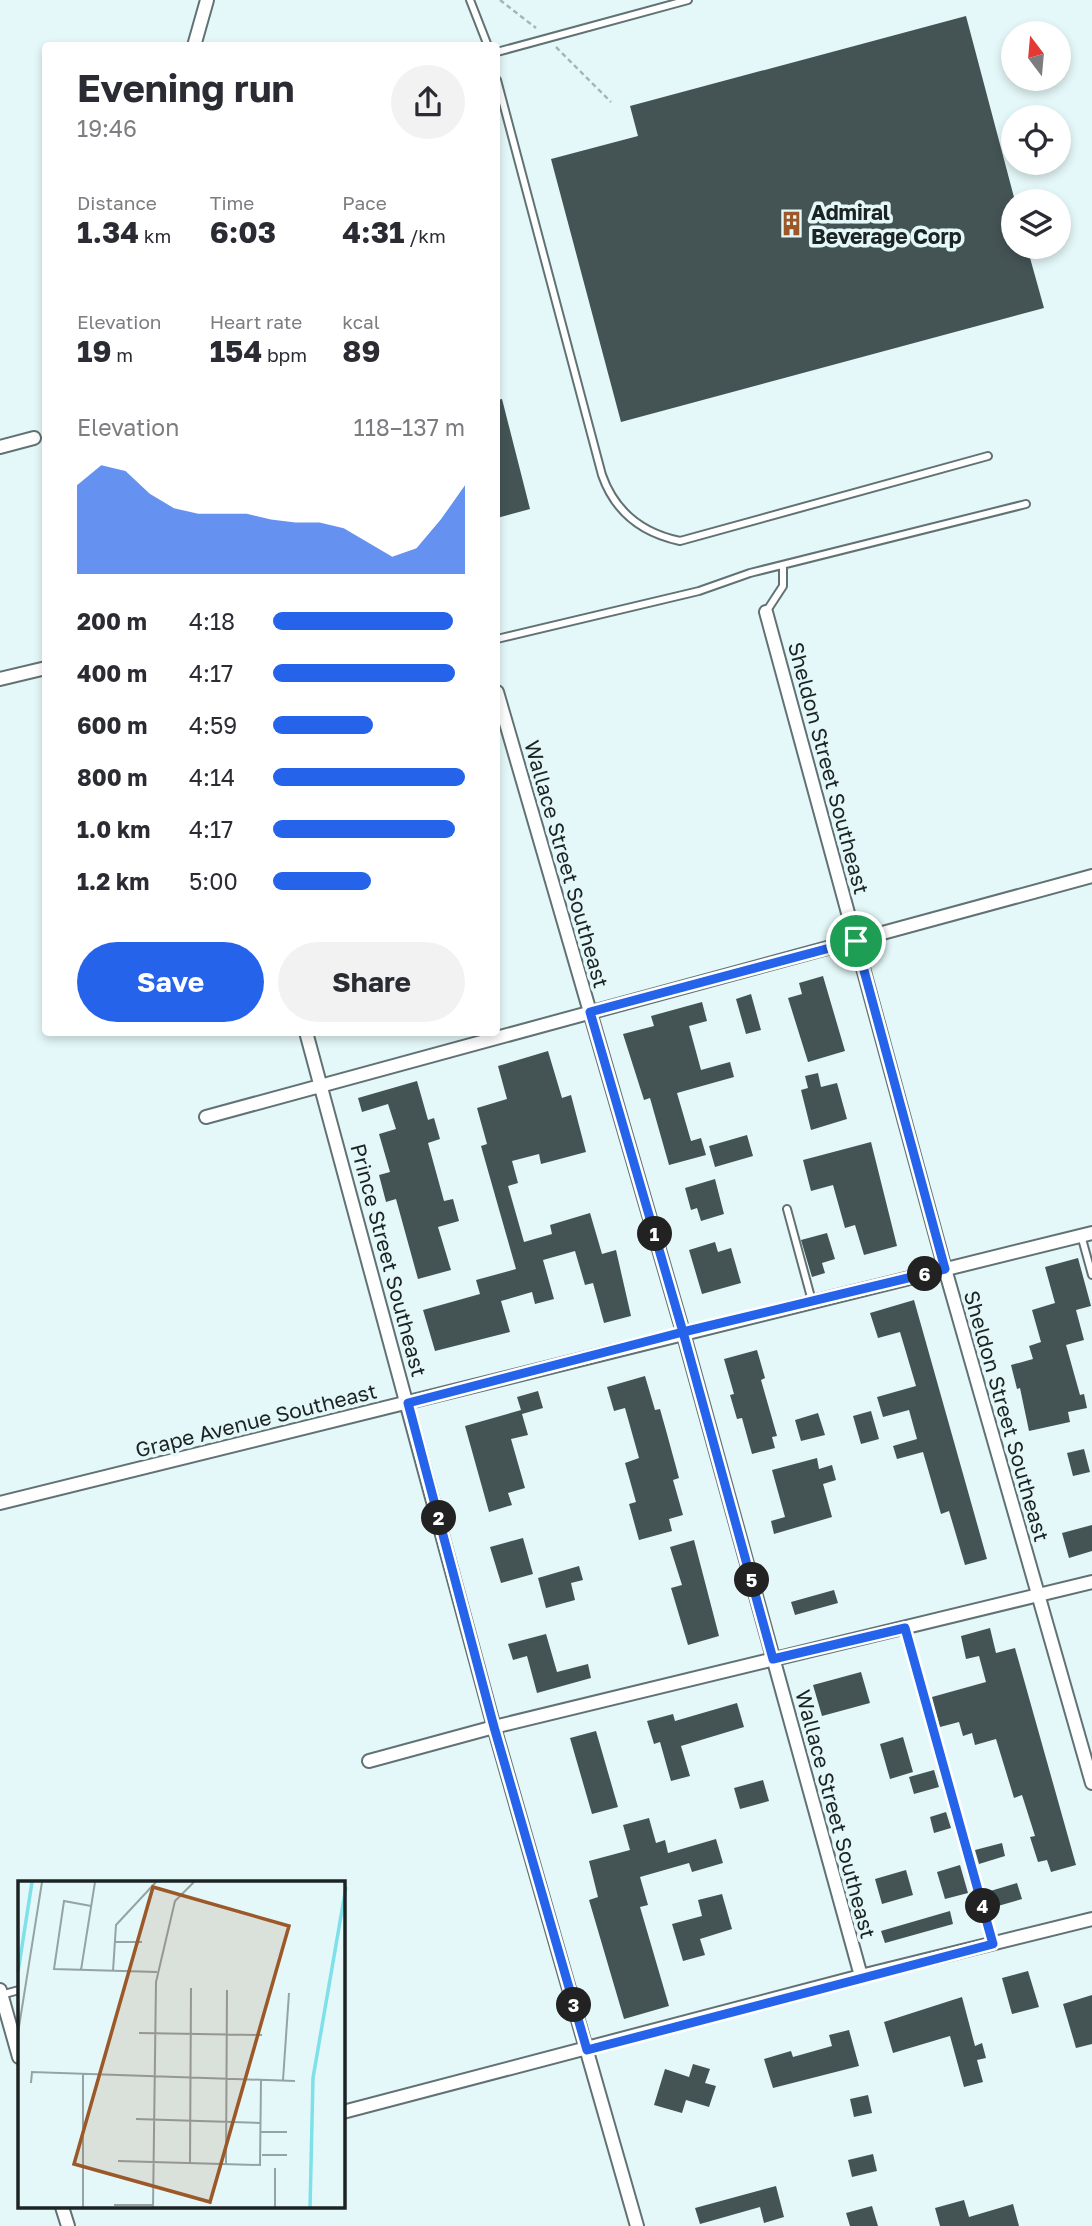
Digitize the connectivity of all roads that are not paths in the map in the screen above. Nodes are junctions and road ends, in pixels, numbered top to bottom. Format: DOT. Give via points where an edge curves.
graph roads {
  1 [pos="207,0"];
  2 [pos="470,0"];
  3 [pos="688,0"];
  4 [pos="195,42"];
  5 [pos="486,42"];
  6 [pos="500,51"];
  7 [pos="500,91"];
  8 [pos="34,438"];
  9 [pos="0,447"];
  10 [pos="988,456"];
  11 [pos="1026,504"];
  12 [pos="783,565"];
  13 [pos="766,612"];
  14 [pos="500,638"];
  15 [pos="42,669"];
  16 [pos="0,679"];
  17 [pos="500,702"];
  18 [pos="1092,876"];
  19 [pos="856,941"];
  20 [pos="590,1012"];
  21 [pos="307,1036"];
  22 [pos="320,1084"];
  23 [pos="206,1116"];
  24 [pos="787,1209"];
  25 [pos="1086,1234"];
  26 [pos="945,1269"];
  27 [pos="1092,1275"];
  28 [pos="812,1301"];
  29 [pos="683,1332"];
  30 [pos="408,1403"];
  31 [pos="0,1503"];
  32 [pos="1092,1582"];
  33 [pos="1038,1595"];
  34 [pos="905,1628"];
  35 [pos="773,1659"];
  36 [pos="494,1727"];
  37 [pos="369,1761"];
  38 [pos="1092,1783"];
  39 [pos="1092,1919"];
  40 [pos="993,1944"];
  41 [pos="861,1976"];
  42 [pos="1,1993"];
  43 [pos="587,2050"];
  44 [pos="18,2053"];
  45 [pos="345,2111"];
  46 [pos="62,2208"];
  47 [pos="68,2226"];
  48 [pos="637,2226"];
  1 -- 4 [label="street"];
  2 -- 5 [label="lane"];
  3 -- 6 [label="lane"];
  7 -- 10 [label="lane" via="602,474 615,503 633,522 680,541"];
  8 -- 9 [label="street"];
  11 -- 12 [label="lane"];
  12 -- 13 [label="lane" via="783,586"];
  12 -- 14 [label="lane" via="699,591"];
  13 -- 19 [label="street, Sheldon Street Southeast"];
  15 -- 16 [label="street"];
  17 -- 20 [label="street, Wallace Street Southeast"];
  18 -- 19 [label="street"];
  19 -- 20 [label="street"];
  19 -- 26 [label="street, Sheldon Street Southeast"];
  20 -- 22 [label="street"];
  20 -- 29 [label="street, Wallace Street Southeast"];
  21 -- 22 [label="street, Prince Street Southeast"];
  22 -- 23 [label="street"];
  22 -- 30 [label="street, Prince Street Southeast"];
  24 -- 28 [label="lane"];
  25 -- 26 [label="street, Grape Avenue Southeast"];
  25 -- 27 [label="lane"];
  26 -- 28 [label="street, Grape Avenue Southeast"];
  26 -- 33 [label="street, Sheldon Street Southeast"];
  28 -- 29 [label="street, Grape Avenue Southeast"];
  29 -- 30 [label="street, Grape Avenue Southeast"];
  29 -- 35 [label="street, Wallace Street Southeast"];
  30 -- 31 [label="street, Grape Avenue Southeast"];
  30 -- 36 [label="street, Prince Street Southeast"];
  32 -- 33 [label="street"];
  33 -- 34 [label="street"];
  33 -- 38 [label="street, Sheldon Street Southeast"];
  34 -- 35 [label="street"];
  34 -- 40 [label="lane"];
  35 -- 36 [label="street"];
  35 -- 41 [label="street, Wallace Street Southeast"];
  36 -- 37 [label="street"];
  36 -- 43 [label="street, Prince Street Southeast"];
  39 -- 40 [label="street"];
  40 -- 41 [label="street"];
  41 -- 43 [label="street"];
  42 -- 44 [label="street"];
  43 -- 45 [label="street"];
  43 -- 48 [label="street, Prince Street Southeast"];
  46 -- 47 [label="street"];
}
